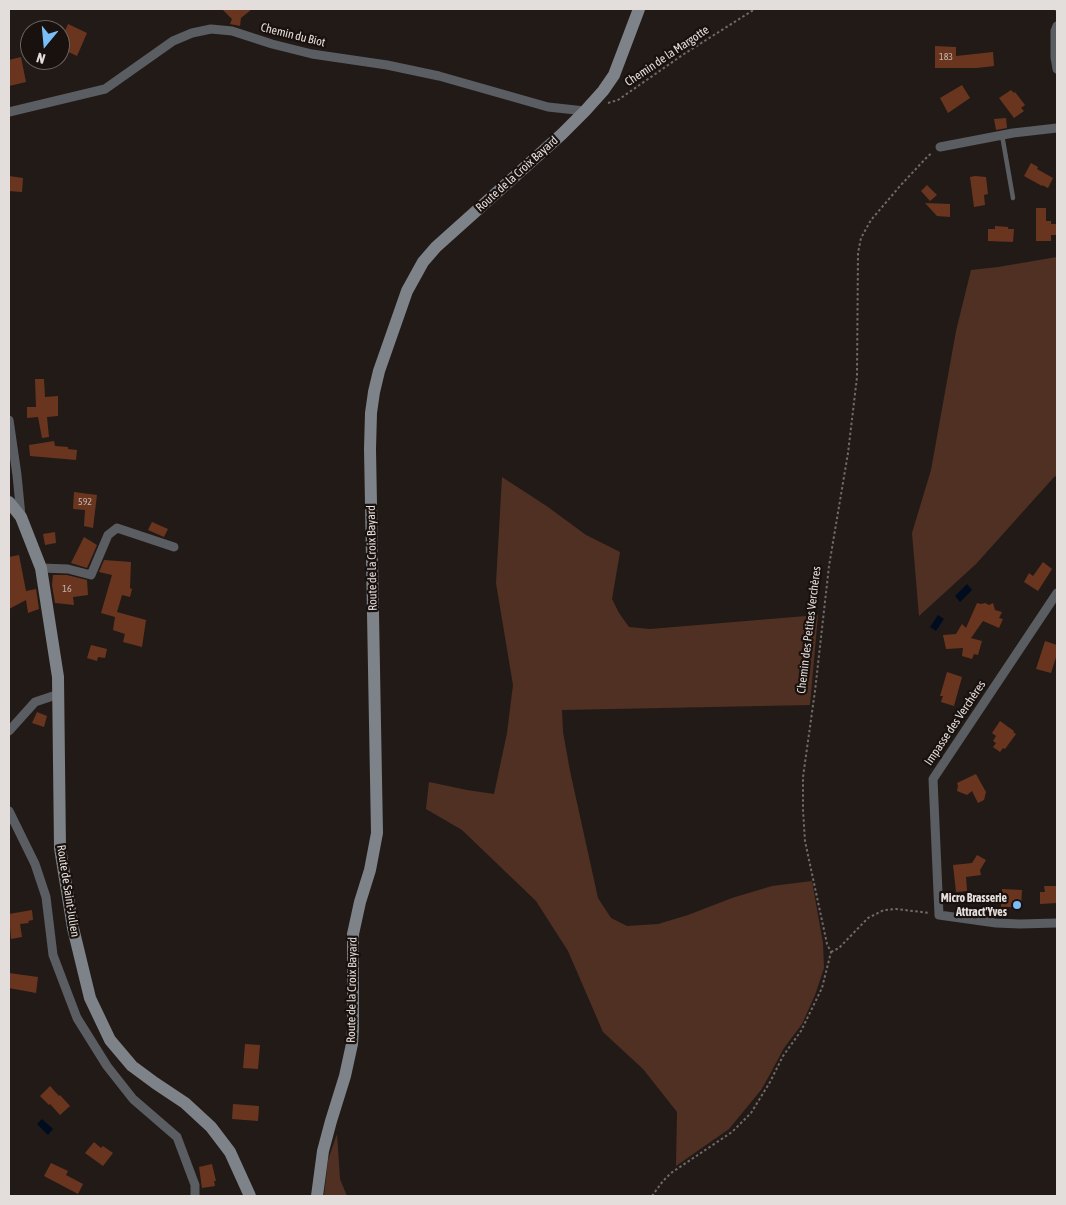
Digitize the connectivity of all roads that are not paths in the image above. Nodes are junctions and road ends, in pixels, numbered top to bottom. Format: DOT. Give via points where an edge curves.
graph roads {
  1 [pos="640,9"];
  2 [pos="1057,26"];
  3 [pos="1057,69"];
  4 [pos="9,112"];
  5 [pos="586,112"];
  6 [pos="1057,128"];
  7 [pos="1002,135"];
  8 [pos="940,147"];
  9 [pos="1013,198"];
  10 [pos="9,420"];
  11 [pos="9,502"];
  12 [pos="21,517"];
  13 [pos="174,547"];
  14 [pos="41,568"];
  15 [pos="1057,593"];
  16 [pos="59,694"];
  17 [pos="9,731"];
  18 [pos="9,811"];
  19 [pos="1057,923"];
  20 [pos="195,1196"];
  21 [pos="250,1196"];
  22 [pos="317,1196"];
  1 -- 5 [label="main road, Route de la Croix Bayard" via="614,75"];
  2 -- 3 [label="street"];
  4 -- 5 [label="street, Chemin du Biot" via="105,89 173,40 211,29 232,31 312,54 439,76 548,108"];
  5 -- 22 [label="main road, Route de la Croix Bayard" via="423,262 402,303 379,371 371,413 370,449 377,832 353,934 352,1044 323,1151"];
  6 -- 7 [label="street"];
  7 -- 8 [label="street"];
  7 -- 9 [label="lane"];
  10 -- 12 [label="street"];
  11 -- 12 [label="main road, Route de Saint-Julien"];
  12 -- 14 [label="main road, Route de Saint-Julien"];
  13 -- 14 [label="street" via="117,528 108,535 91,575 68,569"];
  14 -- 16 [label="main road, Route de Saint-Julien"];
  15 -- 19 [label="street, Impasse des Verchères" via="933,780 940,915 996,923"];
  16 -- 17 [label="street" via="35,702"];
  16 -- 21 [label="main road, Route de Saint-Julien" via="60,848 73,928 90,998 110,1040 132,1066 185,1103 211,1127 230,1152"];
  18 -- 20 [label="street" via="35,864 46,897 53,955 77,1018 107,1066 134,1099 177,1138 195,1185"];
}
